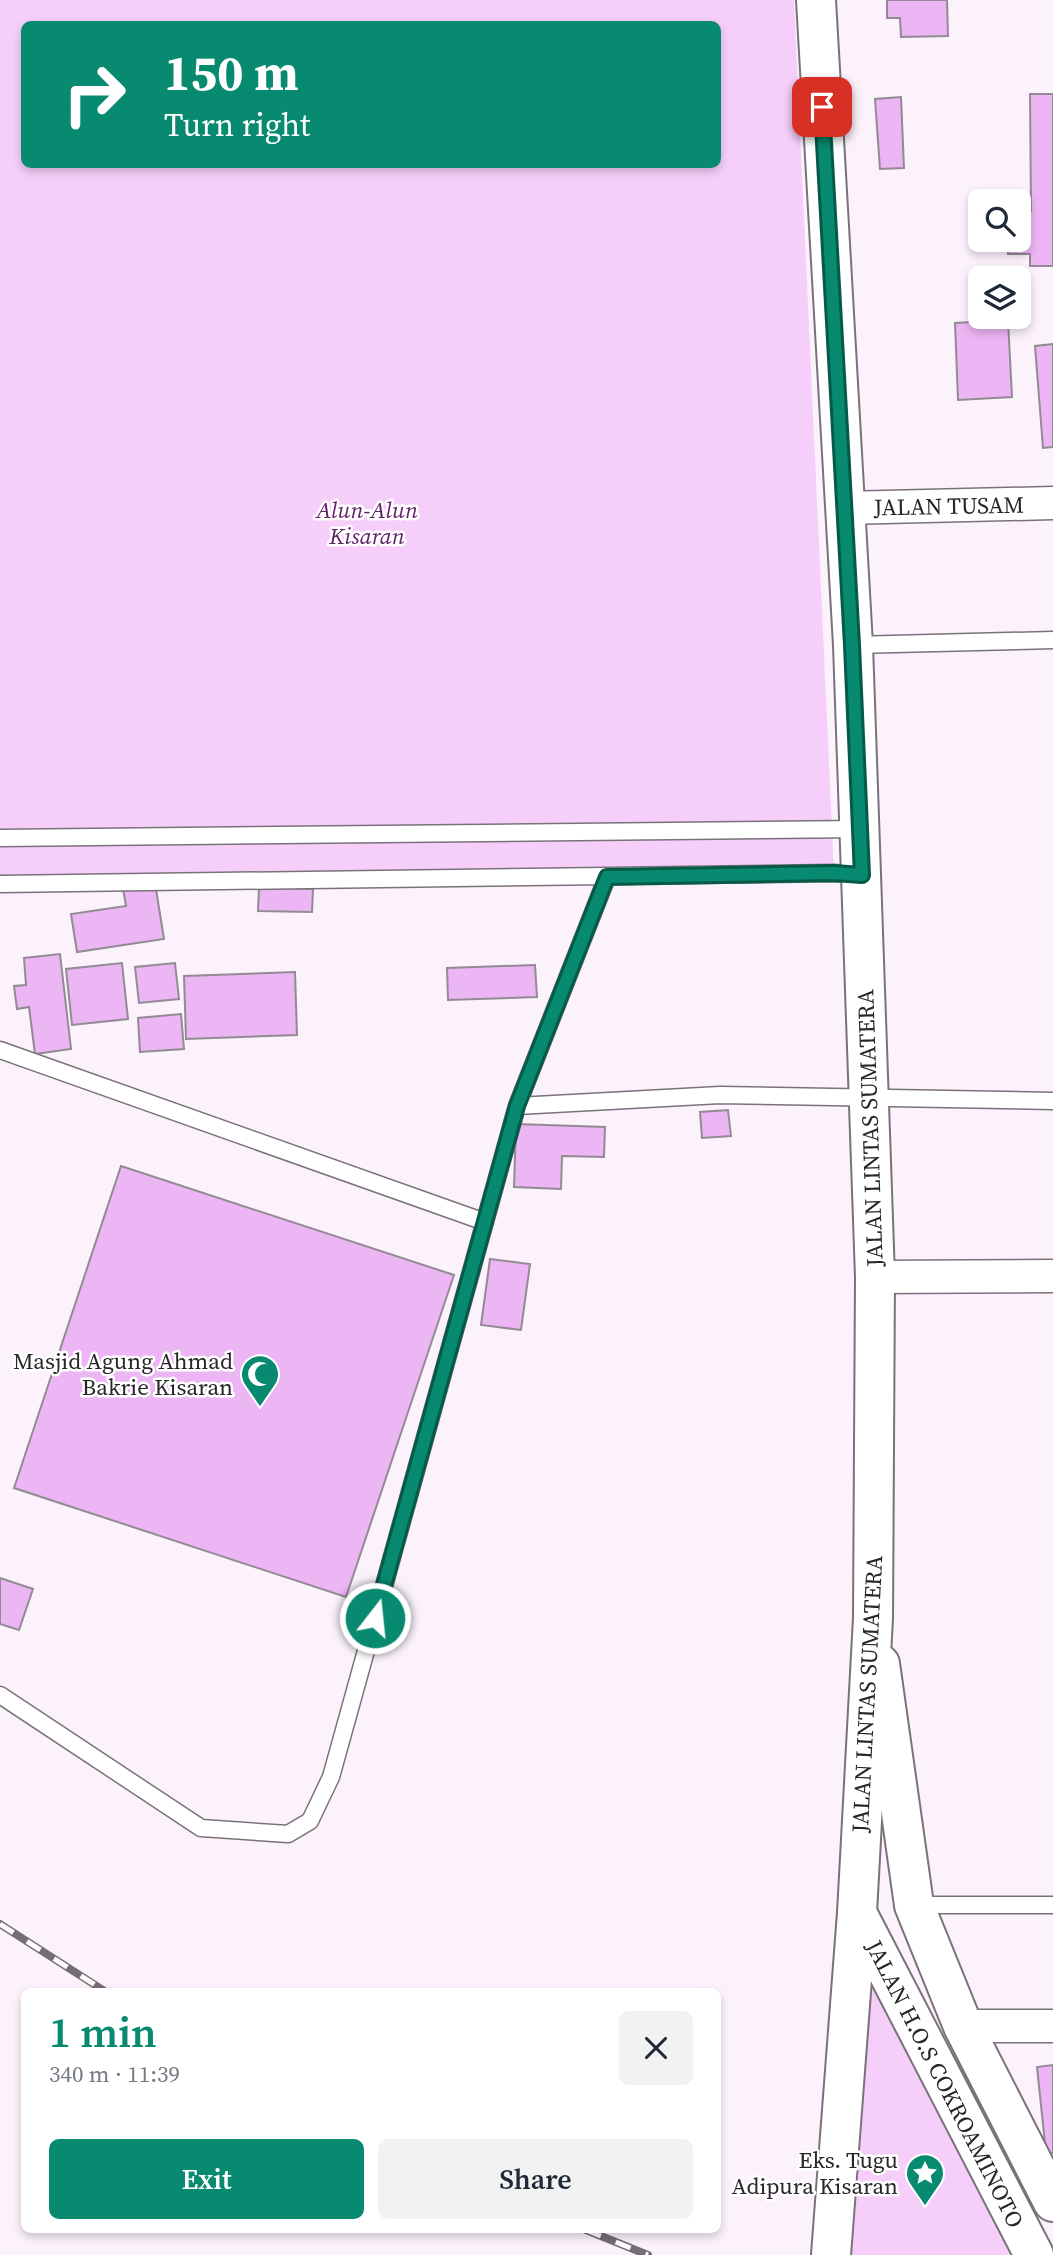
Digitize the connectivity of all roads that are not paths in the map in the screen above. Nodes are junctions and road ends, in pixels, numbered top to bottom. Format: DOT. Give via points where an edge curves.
graph roads {
  1 [pos="816,0"];
  2 [pos="1053,503"];
  3 [pos="844,508"];
  4 [pos="1053,640"];
  5 [pos="852,645"];
  6 [pos="860,829"];
  7 [pos="0,838"];
  8 [pos="862,875"];
  9 [pos="607,877"];
  10 [pos="0,884"];
  11 [pos="0,1050"];
  12 [pos="870,1098"];
  13 [pos="1053,1101"];
  14 [pos="517,1106"];
  15 [pos="485,1222"];
  16 [pos="1053,1276"];
  17 [pos="875,1277"];
  18 [pos="873,1618"];
  19 [pos="0,1695"];
  20 [pos="914,1905"];
  21 [pos="1053,1905"];
  22 [pos="857,1913"];
  23 [pos="963,2026"];
  24 [pos="1053,2026"];
  25 [pos="1053,2202"];
  26 [pos="831,2255"];
  27 [pos="1034,2255"];
  1 -- 3 [label="main road, JALAN LINTAS SUMATERA"];
  2 -- 3 [label="street, JALAN TUSAM"];
  3 -- 5 [label="main road, JALAN LINTAS SUMATERA"];
  4 -- 5 [label="lane"];
  5 -- 6 [label="main road, JALAN LINTAS SUMATERA"];
  6 -- 7 [label="lane"];
  6 -- 8 [label="main road, JALAN LINTAS SUMATERA"];
  8 -- 9 [label="lane"];
  8 -- 12 [label="main road, JALAN LINTAS SUMATERA"];
  9 -- 10 [label="lane"];
  9 -- 14 [label="lane"];
  11 -- 15 [label="lane"];
  12 -- 13 [label="lane"];
  12 -- 14 [label="lane" via="720,1095"];
  12 -- 17 [label="main road, JALAN LINTAS SUMATERA"];
  14 -- 15 [label="lane"];
  15 -- 19 [label="lane" via="331,1777 310,1821 288,1834 201,1828"];
  16 -- 17 [label="street"];
  17 -- 18 [label="main road, JALAN LINTAS SUMATERA"];
  18 -- 20 [label="main road, JALAN H.O.S COKROAMINOTO"];
  18 -- 22 [label="main road, JALAN LINTAS SUMATERA"];
  20 -- 21 [label="lane"];
  20 -- 23 [label="main road, JALAN H.O.S COKROAMINOTO"];
  22 -- 26 [label="main road, JALAN LINTAS SUMATERA"];
  22 -- 27 [label="main road, JALAN H.O.S COKROAMINOTO"];
  23 -- 24 [label="street"];
  23 -- 25 [label="main road, JALAN H.O.S COKROAMINOTO"];
}
